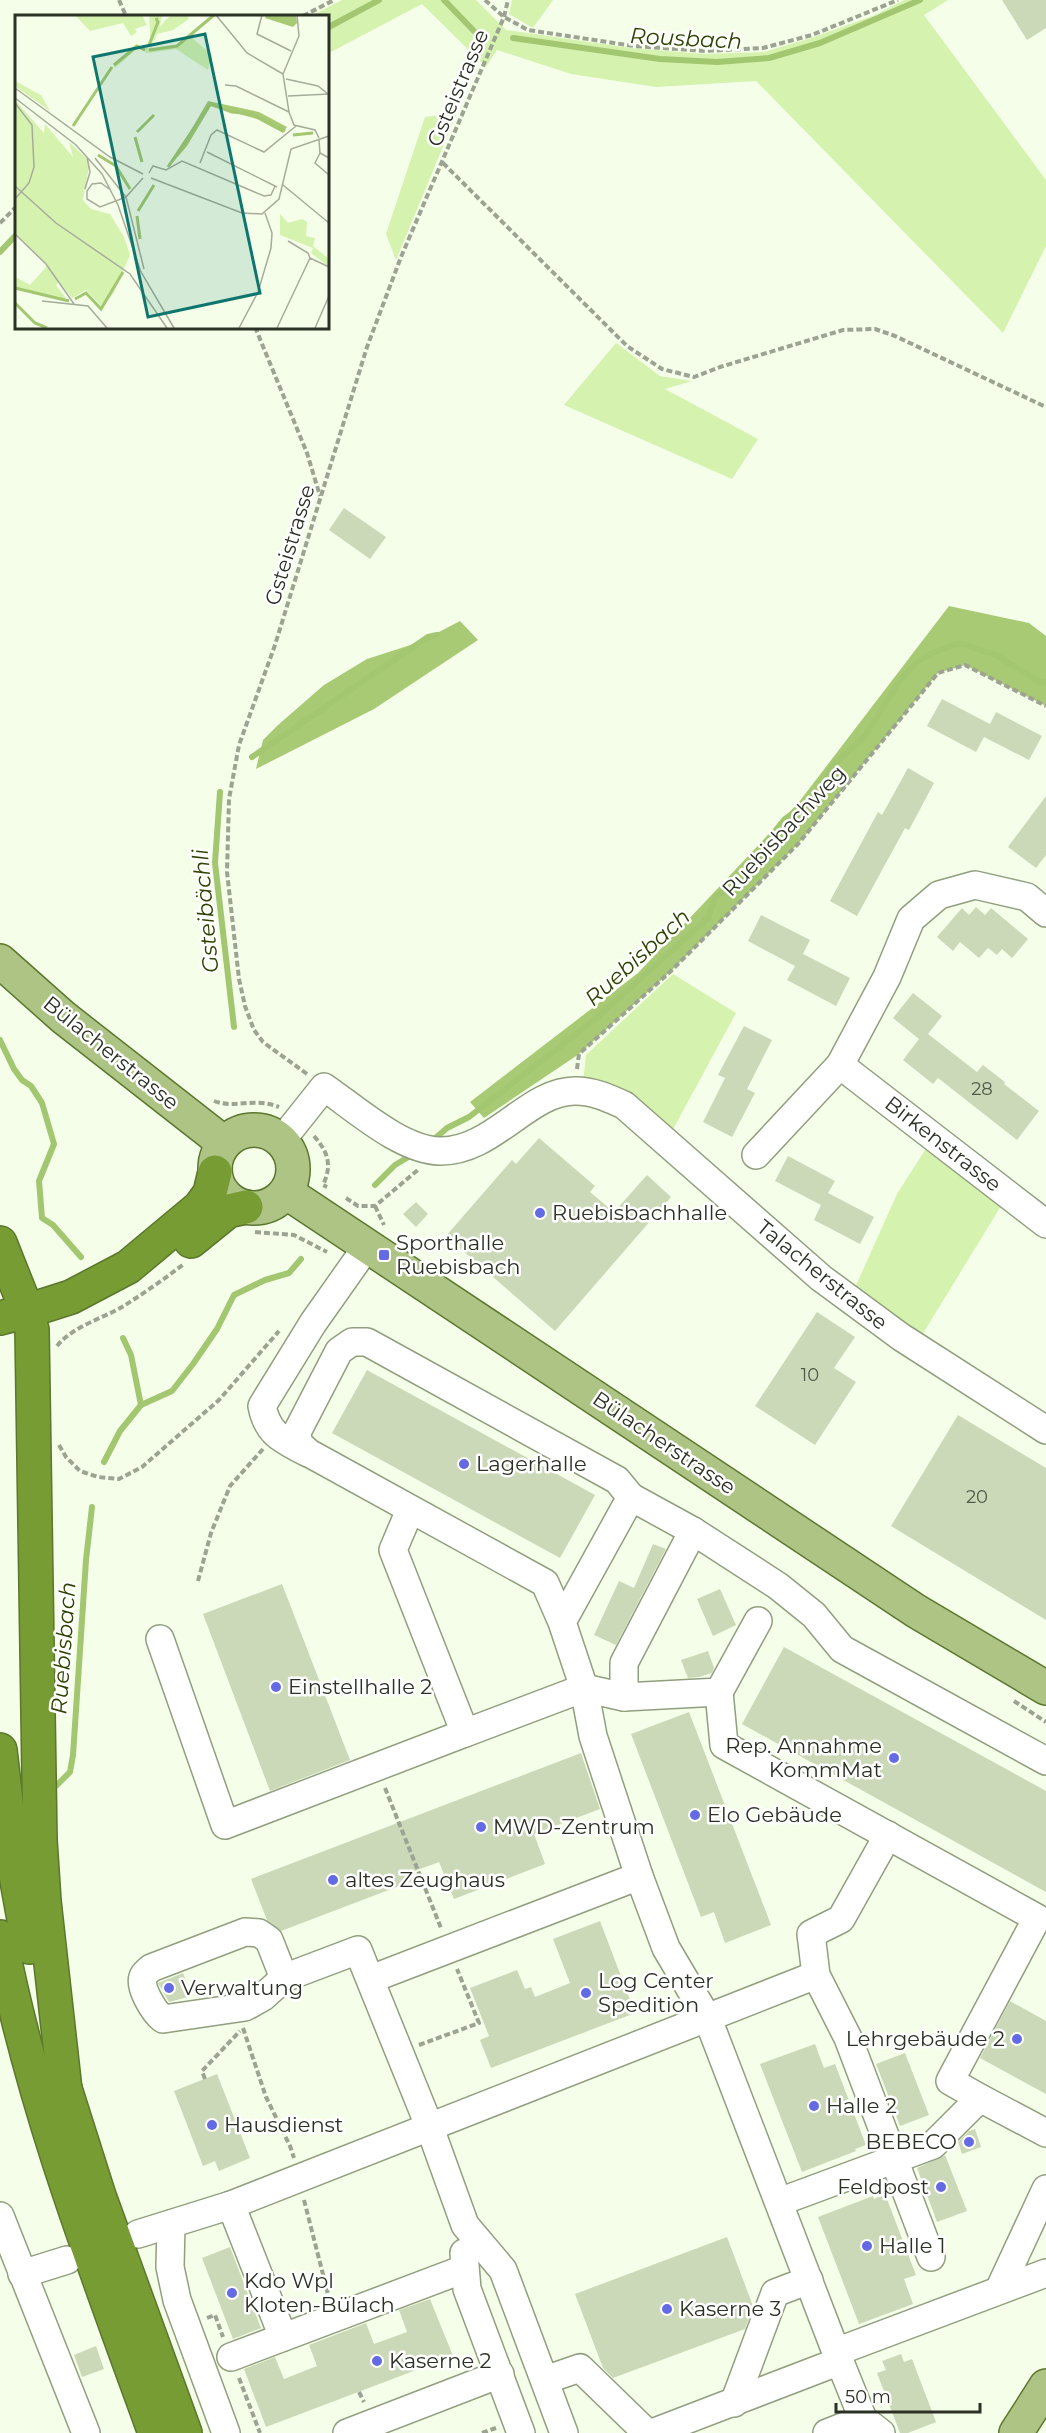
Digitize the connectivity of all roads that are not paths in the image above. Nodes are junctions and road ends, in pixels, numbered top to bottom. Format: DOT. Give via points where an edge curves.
graph roads {
  1 [pos="1043,903"];
  2 [pos="0,962"];
  3 [pos="840,1065"];
  4 [pos="281,1141"];
  5 [pos="756,1155"];
  6 [pos="219,1158"];
  7 [pos="286,1192"];
  8 [pos="250,1220"];
  9 [pos="1046,1224"];
  10 [pos="378,1240"];
  11 [pos="0,1243"];
  12 [pos="28,1327"];
  13 [pos="0,1337"];
  14 [pos="1046,1430"];
  15 [pos="309,1453"];
  16 [pos="632,1497"];
  17 [pos="410,1510"];
  18 [pos="693,1531"];
  19 [pos="758,1621"];
  20 [pos="562,1622"];
  21 [pos="160,1640"];
  22 [pos="584,1688"];
  23 [pos="1046,1688"];
  24 [pos="719,1692"];
  25 [pos="624,1697"];
  26 [pos="465,1733"];
  27 [pos="0,1750"];
  28 [pos="1046,1761"];
  29 [pos="888,1835"];
  30 [pos="639,1876"];
  31 [pos="0,1936"];
  32 [pos="816,1976"];
  33 [pos="284,1978"];
  34 [pos="371,1979"];
  35 [pos="708,2019"];
  36 [pos="65,2090"];
  37 [pos="980,2098"];
  38 [pos="430,2128"];
  39 [pos="1046,2133"];
  40 [pos="894,2160"];
  41 [pos="1046,2189"];
  42 [pos="779,2202"];
  43 [pos="231,2205"];
  44 [pos="0,2216"];
  45 [pos="171,2224"];
  46 [pos="465,2225"];
  47 [pos="138,2234"];
  48 [pos="931,2257"];
  49 [pos="67,2260"];
  50 [pos="464,2269"];
  51 [pos="1046,2273"];
  52 [pos="22,2274"];
  53 [pos="809,2280"];
  54 [pos="999,2290"];
  55 [pos="283,2337"];
  56 [pos="838,2356"];
  57 [pos="231,2357"];
  58 [pos="500,2374"];
  59 [pos="545,2380"];
  60 [pos="1046,2386"];
  61 [pos="734,2403"];
  62 [pos="872,2426"];
  63 [pos="86,2433"];
  64 [pos="156,2433"];
  65 [pos="185,2433"];
  66 [pos="226,2433"];
  67 [pos="347,2433"];
  68 [pos="521,2433"];
  69 [pos="564,2433"];
  70 [pos="647,2433"];
  71 [pos="652,2433"];
  72 [pos="827,2433"];
  73 [pos="1016,2433"];
  1 -- 3 [label="street" via="975,885 939,895 911,919 887,977"];
  2 -- 6 [label="main road, Bülacherstrasse"];
  3 -- 5 [label="street"];
  3 -- 9 [label="street, Birkenstrasse"];
  4 -- 6 [label="main road" via="273,1134 252,1130 232,1136"];
  4 -- 7 [label="main road" via="293,1166"];
  4 -- 14 [label="street, Talacherstrasse" via="324,1088 401,1140 440,1151 475,1145 550,1096 574,1091 601,1095 624,1105 822,1278 902,1338"];
  6 -- 8 [label="main road" via="221,1190"];
  6 -- 12 [label="highway" via="210,1192 200,1207 128,1267 72,1297"];
  7 -- 8 [label="main road"];
  7 -- 10 [label="main road, Bülacherstrasse"];
  8 -- 12 [label="highway" via="236,1208 220,1216 127,1292 87,1313"];
  10 -- 15 [label="street" via="313,1323 262,1406 265,1422 276,1435"];
  10 -- 23 [label="main road, Bülacherstrasse" via="916,1611"];
  11 -- 12 [label="highway"];
  12 -- 13 [label="highway"];
  12 -- 36 [label="highway" via="40,1840"];
  15 -- 16 [label="street" via="296,1434 339,1351 352,1342 367,1342 617,1480"];
  15 -- 17 [label="street"];
  16 -- 18 [label="street"];
  16 -- 20 [label="street"];
  17 -- 20 [label="street" via="545,1583"];
  17 -- 26 [label="street" via="393,1550"];
  18 -- 25 [label="street" via="624,1663"];
  18 -- 28 [label="street" via="778,1586 813,1615 842,1649"];
  19 -- 24 [label="street"];
  20 -- 22 [label="street"];
  21 -- 26 [label="street" via="225,1825"];
  22 -- 25 [label="street"];
  22 -- 26 [label="street"];
  22 -- 30 [label="street" via="593,1736"];
  24 -- 25 [label="street"];
  24 -- 29 [label="street" via="724,1745"];
  27 -- 36 [label="highway" via="12,1853 30,1952"];
  29 -- 32 [label="street" via="841,1919 811,1934"];
  29 -- 37 [label="street" via="1037,1918 950,2081"];
  30 -- 34 [label="street"];
  30 -- 35 [label="street" via="666,1948"];
  31 -- 64 [label="highway" via="51,2140"];
  32 -- 35 [label="street"];
  32 -- 40 [label="street" via="848,2038"];
  33 -- 33 [label="street" via="245,2007 163,2019 153,2011 142,1981 152,1968 245,1932 259,1933 269,1940"];
  33 -- 34 [label="street" via="358,1950"];
  34 -- 38 [label="street"];
  35 -- 38 [label="street"];
  35 -- 42 [label="street"];
  36 -- 65 [label="highway"];
  37 -- 39 [label="street"];
  37 -- 40 [label="street" via="933,2145"];
  38 -- 43 [label="street"];
  38 -- 46 [label="street"];
  40 -- 42 [label="street"];
  40 -- 48 [label="street"];
  41 -- 54 [label="street"];
  42 -- 53 [label="street"];
  43 -- 45 [label="street"];
  43 -- 55 [label="street"];
  44 -- 52 [label="street"];
  45 -- 47 [label="street"];
  45 -- 66 [label="street" via="170,2267 177,2300"];
  46 -- 50 [label="street"];
  46 -- 59 [label="street" via="503,2270"];
  49 -- 52 [label="street"];
  50 -- 55 [label="street"];
  50 -- 58 [label="street" via="467,2289"];
  51 -- 54 [label="street"];
  52 -- 63 [label="street"];
  53 -- 56 [label="street"];
  53 -- 61 [label="street" via="775,2293"];
  54 -- 56 [label="street"];
  55 -- 57 [label="street"];
  56 -- 61 [label="street"];
  56 -- 62 [label="street"];
  58 -- 67 [label="street"];
  58 -- 68 [label="street"];
  59 -- 69 [label="street"];
  59 -- 70 [label="street" via="580,2367"];
  60 -- 73 [label="main road"];
  61 -- 71 [label="street"];
  62 -- 72 [label="street"];
}
